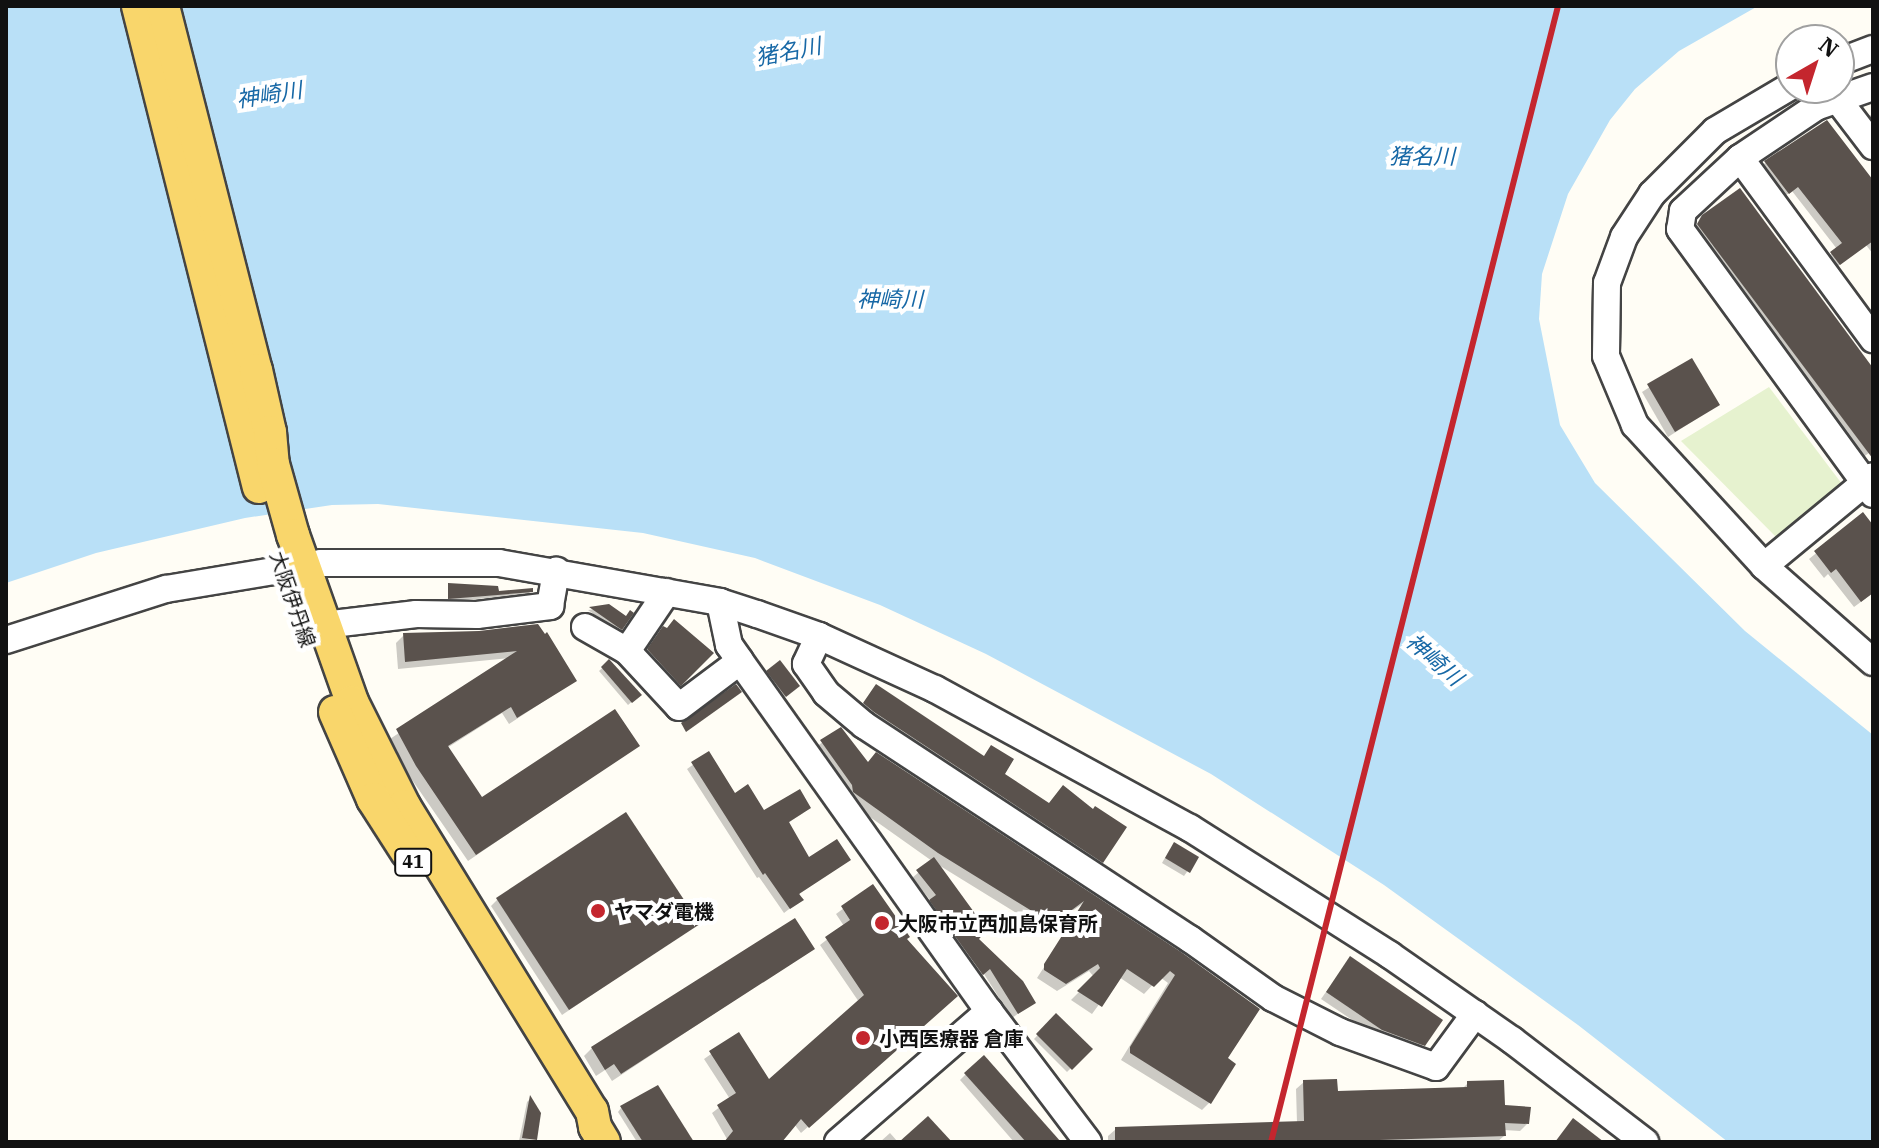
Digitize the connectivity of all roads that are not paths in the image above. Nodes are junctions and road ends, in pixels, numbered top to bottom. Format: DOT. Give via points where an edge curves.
graph roads {
  1 [pos="138,6"];
  2 [pos="163,6"];
  3 [pos="1775,95"];
  4 [pos="1825,104"];
  5 [pos="1841,104"];
  6 [pos="1873,146"];
  7 [pos="1740,158"];
  8 [pos="1873,339"];
  9 [pos="1870,484"];
  10 [pos="292,563"];
  11 [pos="1764,566"];
  12 [pos="556,571"];
  13 [pos="667,592"];
  14 [pos="720,602"];
  15 [pos="324,625"];
  16 [pos="819,636"];
  17 [pos="6,640"];
  18 [pos="740,661"];
  19 [pos="1873,662"];
  20 [pos="989,1011"];
  21 [pos="1475,1014"];
  22 [pos="592,1137"];
  23 [pos="838,1142"];
  24 [pos="1088,1142"];
  25 [pos="1645,1142"];
  1 -- 10 [label="main road, 大阪伊丹線 / 41"];
  2 -- 10 [label="main road, 大阪伊丹線 / 41" via="256,370"];
  3 -- 11 [label="street" via="1715,131 1652,194 1624,237 1607,283 1606,356 1635,425"];
  4 -- 7 [label="street"];
  5 -- 6 [label="street"];
  7 -- 8 [label="street"];
  7 -- 9 [label="street" via="1683,211 1680,229"];
  9 -- 11 [label="street"];
  10 -- 12 [label="street" via="484,563"];
  10 -- 15 [label="main road, 大阪伊丹線 / 41"];
  10 -- 17 [label="street" via="166,589"];
  10 -- 22 [label="main road, 大阪伊丹線 / 41" via="324,688 373,799"];
  11 -- 19 [label="street"];
  12 -- 13 [label="street"];
  12 -- 15 [label="street" via="550,606"];
  13 -- 14 [label="street"];
  13 -- 18 [label="street" via="602,643 679,707"];
  14 -- 16 [label="street"];
  14 -- 18 [label="street" via="729,645"];
  15 -- 22 [label="main road, 大阪伊丹線 / 41" via="352,702 404,806 592,1111"];
  16 -- 21 [label="street" via="935,689 1190,828 1340,921"];
  16 -- 21 [label="street" via="806,664 826,693 864,725 1273,998 1340,1032 1436,1067"];
  18 -- 20 [label="street"];
  20 -- 23 [label="street"];
  20 -- 24 [label="street"];
  21 -- 25 [label="street"];
}
